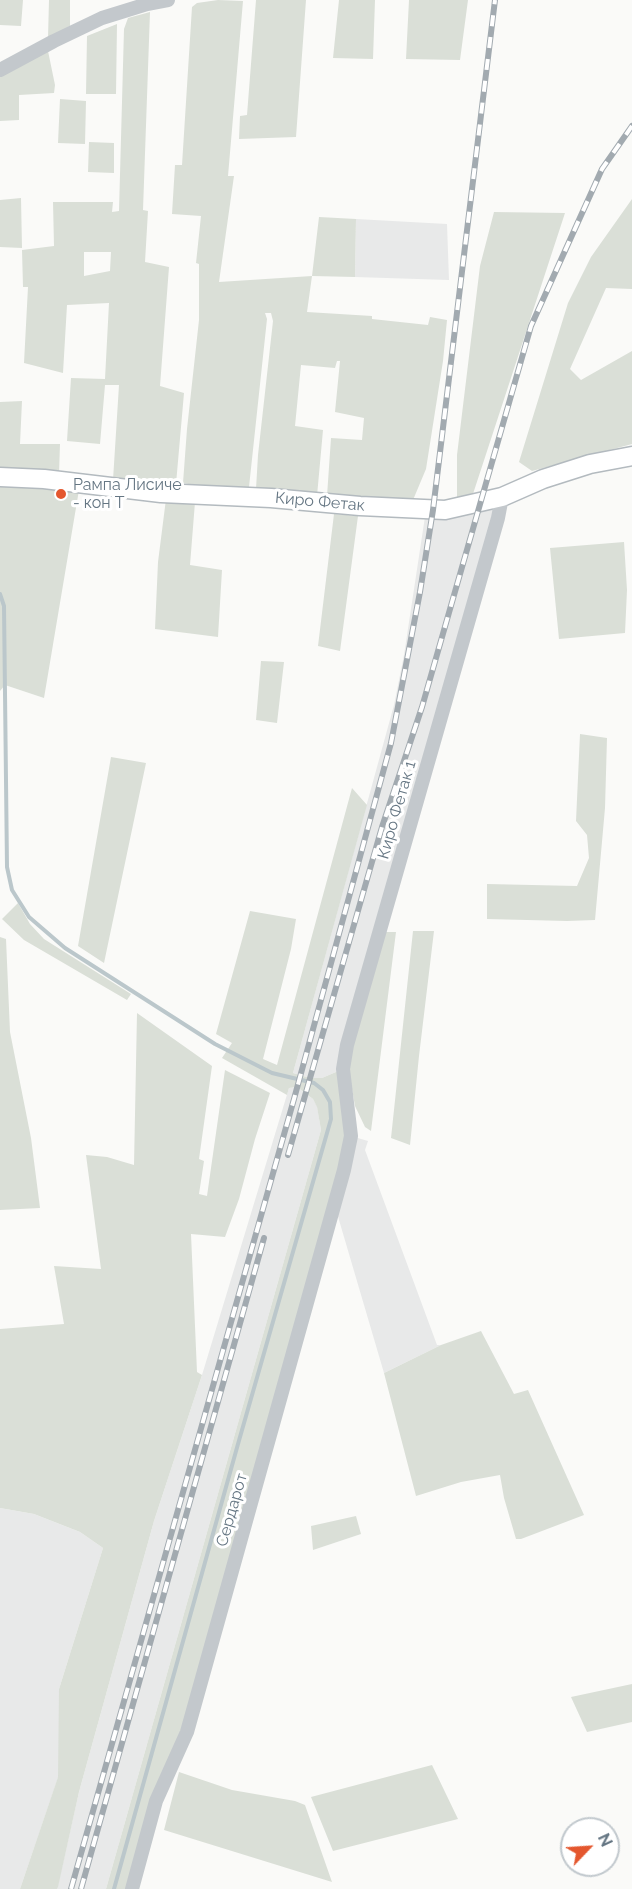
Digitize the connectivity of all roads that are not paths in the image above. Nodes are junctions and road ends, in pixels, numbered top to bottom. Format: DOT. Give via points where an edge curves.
graph roads {
  1 [pos="168,0"];
  2 [pos="0,70"];
  3 [pos="632,456"];
  4 [pos="0,477"];
  5 [pos="502,497"];
  6 [pos="480,502"];
  7 [pos="498,518"];
  8 [pos="351,1136"];
  9 [pos="132,1889"];
  1 -- 2 [label="street" via="102,18"];
  3 -- 5 [label="main road, Киро Фетак" via="590,464"];
  4 -- 6 [label="main road, Киро Фетак" via="161,493 407,509 445,510"];
  5 -- 6 [label="main road, Киро Фетак"];
  5 -- 7 [label="street, Киро Фетак 1"];
  6 -- 7 [label="street" via="494,508"];
  7 -- 8 [label="street, Киро Фетак 1" via="347,1045 344,1068"];
  8 -- 9 [label="street, Сердарот" via="188,1732 156,1802"];
}
